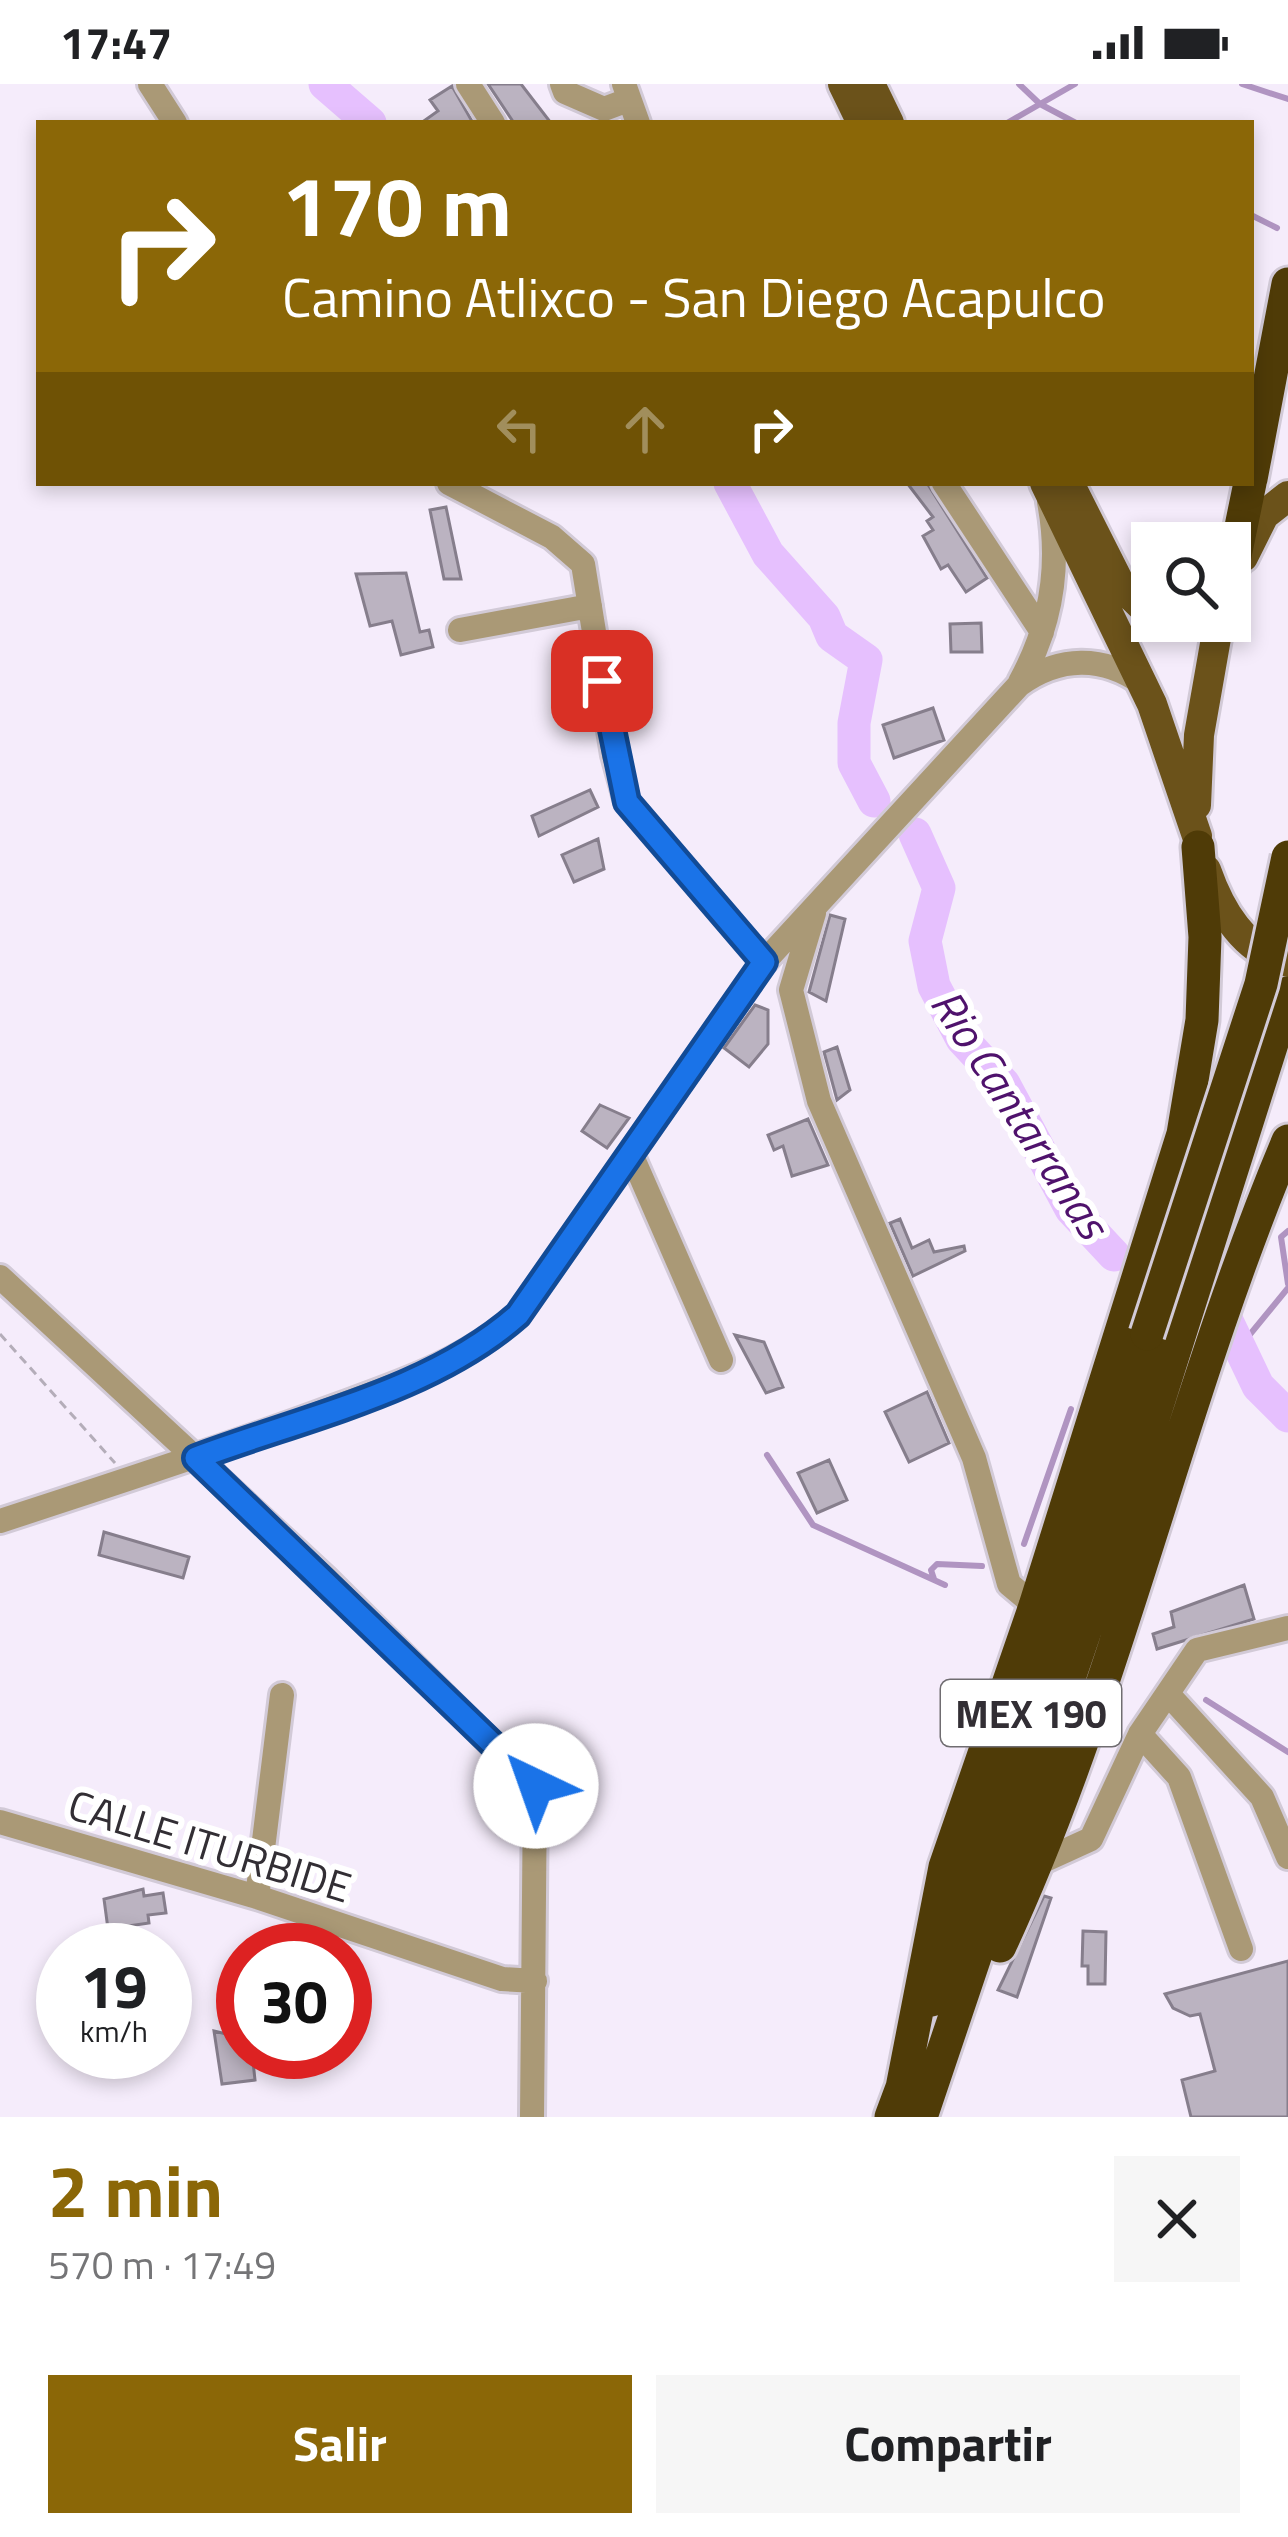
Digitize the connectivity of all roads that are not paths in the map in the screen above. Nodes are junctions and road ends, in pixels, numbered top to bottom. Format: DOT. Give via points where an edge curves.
graph roads {
  1 [pos="150,84"];
  2 [pos="468,84"];
  3 [pos="562,84"];
  4 [pos="842,84"];
  5 [pos="870,84"];
  6 [pos="630,102"];
  7 [pos="173,120"];
  8 [pos="491,120"];
  9 [pos="860,120"];
  10 [pos="888,120"];
  11 [pos="1288,284"];
  12 [pos="1254,465"];
  13 [pos="455,486"];
  14 [pos="946,486"];
  15 [pos="1045,486"];
  16 [pos="1046,486"];
  17 [pos="1070,486"];
  18 [pos="1250,486"];
  19 [pos="1288,496"];
  20 [pos="1242,522"];
  21 [pos="1251,539"];
  22 [pos="1131,596"];
  23 [pos="590,607"];
  24 [pos="460,630"];
  25 [pos="1042,632"];
  26 [pos="1215,642"];
  27 [pos="1143,684"];
  28 [pos="1019,685"];
  29 [pos="1197,842"];
  30 [pos="1288,857"];
  31 [pos="823,898"];
  32 [pos="764,962"];
  33 [pos="1288,962"];
  34 [pos="1288,994"];
  35 [pos="1288,1141"];
  36 [pos="632,1154"];
  37 [pos="0,1277"];
  38 [pos="1150,1329"];
  39 [pos="722,1360"];
  40 [pos="196,1458"];
  41 [pos="0,1521"];
  42 [pos="1035,1606"];
  43 [pos="1288,1628"];
  44 [pos="282,1695"];
  45 [pos="1168,1695"];
  46 [pos="1140,1734"];
  47 [pos="0,1822"];
  48 [pos="1288,1857"];
  49 [pos="1034,1865"];
  50 [pos="257,1897"];
  51 [pos="1241,1949"];
  52 [pos="536,1981"];
  53 [pos="952,2031"];
  54 [pos="897,2102"];
  55 [pos="532,2117"];
  56 [pos="921,2117"];
  1 -- 7 [label="street"];
  2 -- 8 [label="street"];
  3 -- 6 [label="street" via="604,109"];
  4 -- 9 [label="main road"];
  5 -- 10 [label="main road"];
  11 -- 12 [label="highway"];
  13 -- 23 [label="street" via="552,537 583,564"];
  14 -- 25 [label="street"];
  15 -- 25 [label="street" via="1054,560"];
  16 -- 27 [label="main road"];
  17 -- 22 [label="main road"];
  18 -- 20 [label="highway"];
  19 -- 21 [label="main road"];
  23 -- 24 [label="street"];
  23 -- 32 [label="street" via="627,802"];
  25 -- 28 [label="street"];
  26 -- 29 [label="main road" via="1199,735"];
  27 -- 28 [label="street" via="1120,669 1079,662"];
  27 -- 29 [label="main road"];
  28 -- 31 [label="street"];
  29 -- 33 [label="main road" via="1232,924"];
  29 -- 38 [label="highway" via="1205,971 1197,1069"];
  30 -- 38 [label="highway, MEX 190, bridge" via="1261,984"];
  31 -- 32 [label="street"];
  31 -- 42 [label="street" via="790,990 819,1101 974,1458 1010,1584"];
  32 -- 36 [label="street"];
  34 -- 38 [label="highway, MEX 190"];
  35 -- 49 [label="highway"];
  36 -- 39 [label="street"];
  36 -- 40 [label="street" via="518,1315 486,1344"];
  37 -- 40 [label="street"];
  38 -- 42 [label="highway"];
  38 -- 53 [label="highway, MEX 190"];
  38 -- 54 [label="highway, MEX 190" via="1039,1692"];
  40 -- 41 [label="street"];
  40 -- 52 [label="street" via="536,1786"];
  42 -- 54 [label="highway" via="945,1867"];
  43 -- 45 [label="street" via="1197,1651"];
  44 -- 50 [label="street"];
  45 -- 46 [label="street"];
  45 -- 48 [label="street" via="1262,1797"];
  46 -- 49 [label="street" via="1091,1839"];
  46 -- 51 [label="street" via="1179,1777"];
  47 -- 50 [label="street, CALLE ITURBIDE"];
  49 -- 53 [label="highway" via="998,1952"];
  50 -- 52 [label="street, CALLE ITURBIDE" via="502,1979"];
  52 -- 55 [label="street"];
  53 -- 56 [label="highway, MEX 190"];
}
